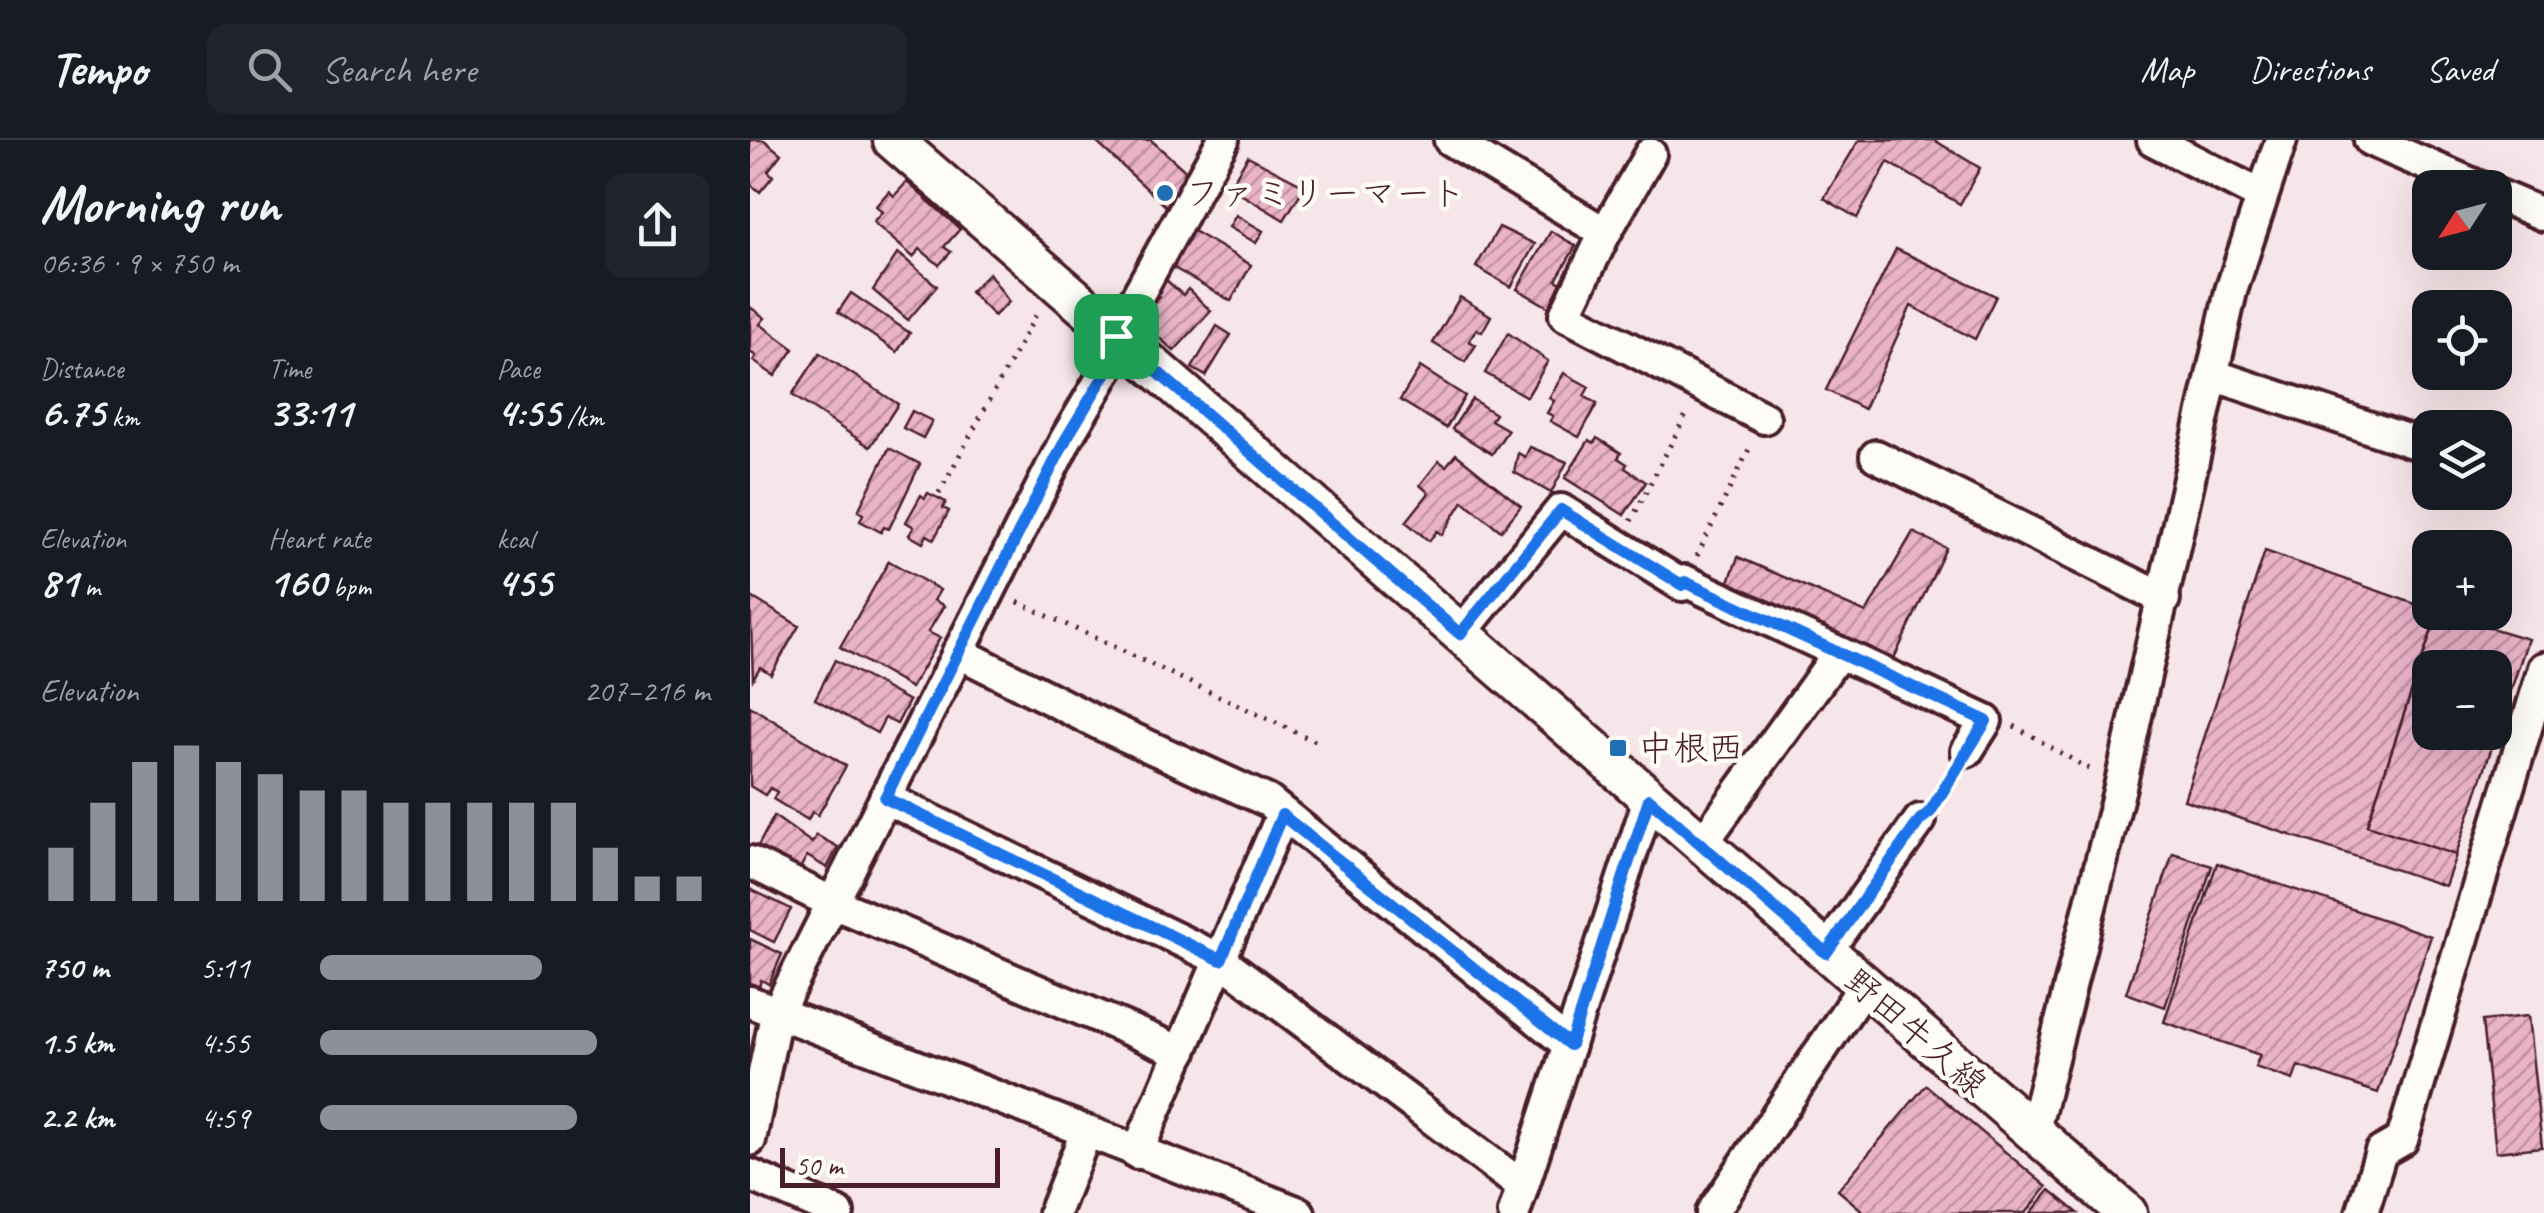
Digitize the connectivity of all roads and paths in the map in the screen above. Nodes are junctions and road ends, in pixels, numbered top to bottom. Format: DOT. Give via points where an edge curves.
graph roads {
  1 [pos="893,140"];
  2 [pos="1223,140"];
  3 [pos="1450,140"];
  4 [pos="2153,140"];
  5 [pos="2281,140"];
  6 [pos="2370,140"];
  7 [pos="1485,149"];
  8 [pos="1650,154"];
  9 [pos="2439,170"];
  10 [pos="2262,196"];
  11 [pos="2512,201"];
  12 [pos="2544,215"];
  13 [pos="1605,233"];
  14 [pos="1055,281"];
  15 [pos="1116,336"];
  16 [pos="2213,374"];
  17 [pos="1702,386"];
  18 [pos="1764,418"];
  19 [pos="2412,442"];
  20 [pos="1876,456"];
  21 [pos="939,492"];
  22 [pos="1618,546"];
  23 [pos="1685,582"];
  24 [pos="991,586"];
  25 [pos="2164,599"];
  26 [pos="1460,634"];
  27 [pos="958,652"];
  28 [pos="1839,653"];
  29 [pos="2544,668"];
  30 [pos="1986,721"];
  31 [pos="1318,743"];
  32 [pos="1967,751"];
  33 [pos="2120,787"];
  34 [pos="885,798"];
  35 [pos="1649,799"];
  36 [pos="1282,815"];
  37 [pos="1920,820"];
  38 [pos="1702,845"];
  39 [pos="750,862"];
  40 [pos="830,902"];
  41 [pos="1826,953"];
  42 [pos="1221,960"];
  43 [pos="1864,986"];
  44 [pos="763,1009"];
  45 [pos="1570,1045"];
  46 [pos="1180,1052"];
  47 [pos="1086,1134"];
  48 [pos="2034,1134"];
  49 [pos="750,1140"];
  50 [pos="1137,1154"];
  51 [pos="750,1175"];
  52 [pos="1518,1200"];
  53 [pos="1713,1212"];
  54 [pos="838,1213"];
  55 [pos="1054,1213"];
  56 [pos="1299,1213"];
  57 [pos="2128,1213"];
  58 [pos="2362,1213"];
  1 -- 14 [label="main road, 野田牛久線"];
  2 -- 15 [label="street"];
  3 -- 7 [label="street"];
  4 -- 10 [label="street"];
  5 -- 10 [label="street"];
  6 -- 9 [label="street"];
  7 -- 13 [label="street"];
  8 -- 13 [label="street"];
  10 -- 16 [label="street"];
  11 -- 12 [label="street"];
  13 -- 17 [label="street" via="1565,315"];
  14 -- 15 [label="main road, 野田牛久線"];
  14 -- 21 [label="path"];
  15 -- 24 [label="street" via="1110,366"];
  15 -- 26 [label="main road, 野田牛久線"];
  16 -- 19 [label="street"];
  16 -- 25 [label="street"];
  17 -- 18 [label="street"];
  17 -- 22 [label="path"];
  18 -- 23 [label="path"];
  20 -- 25 [label="street"];
  22 -- 23 [label="street"];
  22 -- 26 [label="street" via="1561,510"];
  23 -- 28 [label="street"];
  24 -- 27 [label="street"];
  24 -- 31 [label="path"];
  25 -- 33 [label="street"];
  26 -- 35 [label="main road, 野田牛久線"];
  27 -- 34 [label="street"];
  27 -- 36 [label="street" via="1268,800"];
  28 -- 30 [label="street"];
  28 -- 38 [label="street"];
  29 -- 58 [label="street" via="2402,1140 2381,1152"];
  30 -- 32 [label="street"];
  30 -- 33 [label="path" via="1996,716"];
  32 -- 37 [label="path"];
  33 -- 48 [label="street"];
  34 -- 40 [label="street"];
  34 -- 42 [label="street"];
  35 -- 38 [label="main road, 野田牛久線"];
  35 -- 45 [label="street"];
  36 -- 42 [label="street"];
  36 -- 45 [label="street"];
  37 -- 41 [label="street"];
  38 -- 41 [label="main road, 野田牛久線"];
  39 -- 40 [label="street"];
  40 -- 44 [label="street"];
  40 -- 46 [label="street"];
  41 -- 43 [label="main road, 野田牛久線"];
  42 -- 46 [label="street"];
  42 -- 52 [label="street"];
  43 -- 48 [label="main road, 野田牛久線"];
  43 -- 53 [label="street"];
  44 -- 47 [label="street"];
  44 -- 49 [label="street"];
  45 -- 52 [label="street"];
  46 -- 50 [label="street"];
  47 -- 50 [label="street"];
  47 -- 55 [label="street"];
  48 -- 57 [label="main road, 野田牛久線"];
  50 -- 56 [label="street"];
  51 -- 54 [label="street"];
}
